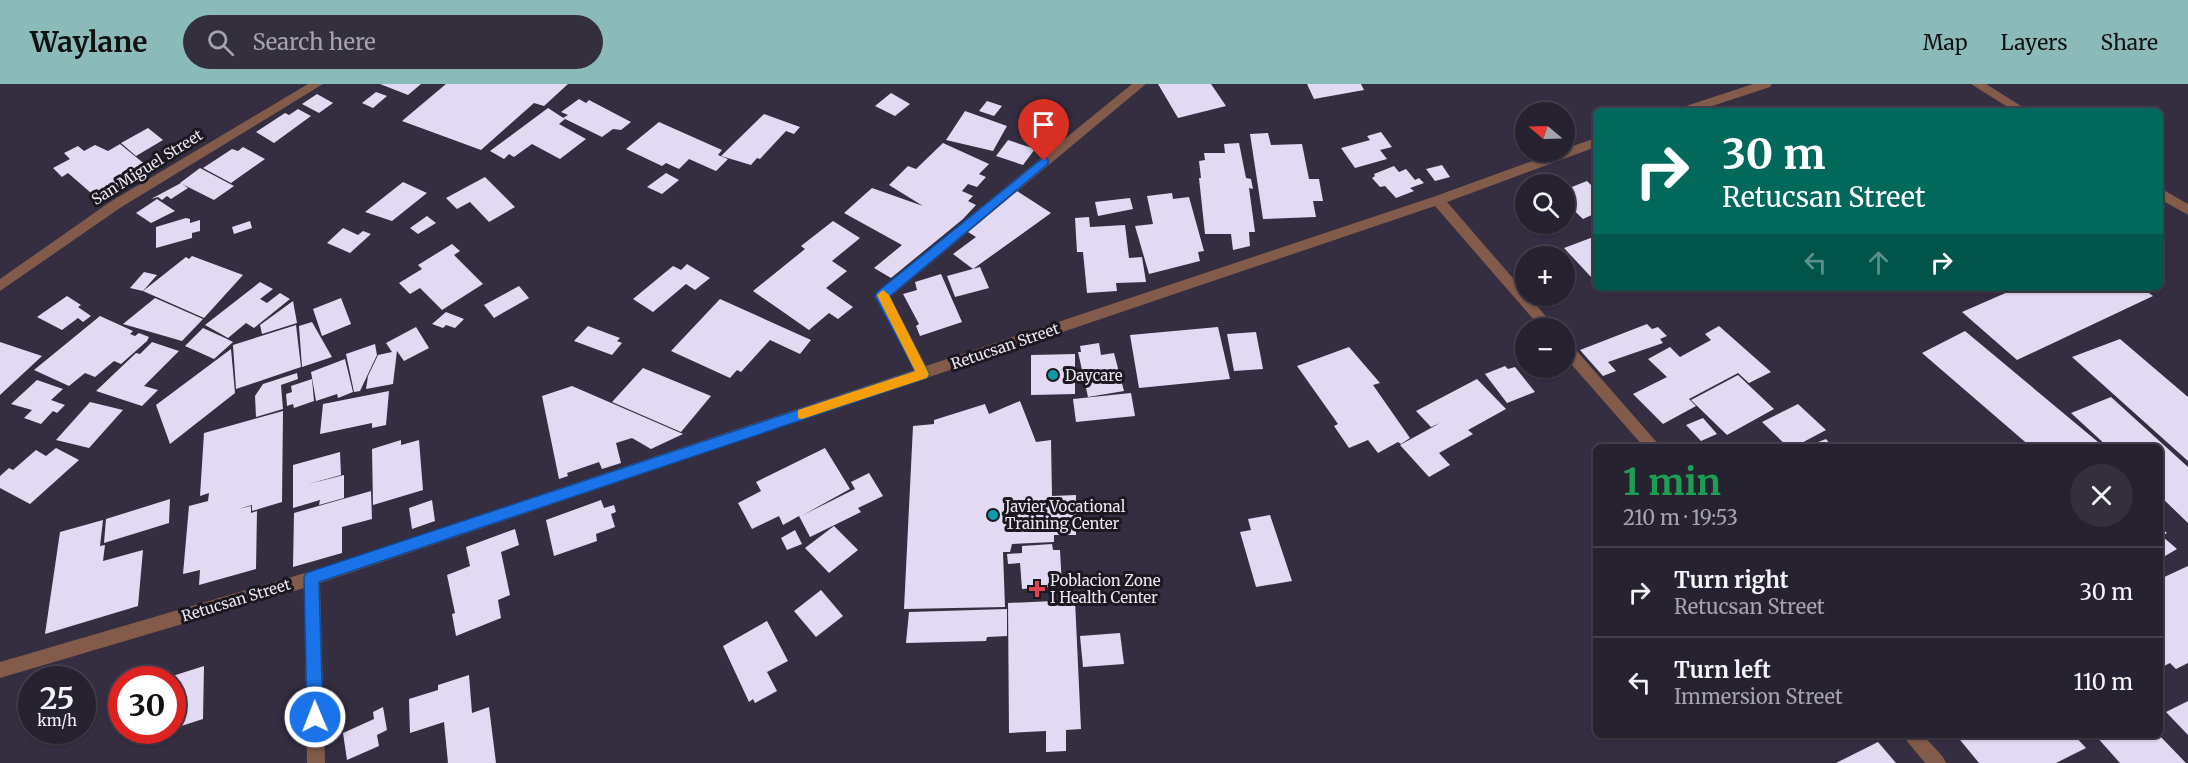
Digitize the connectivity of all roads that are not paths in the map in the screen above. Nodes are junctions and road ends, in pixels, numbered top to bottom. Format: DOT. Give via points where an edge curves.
graph roads {
  1 [pos="317,84"];
  2 [pos="1140,84"];
  3 [pos="1766,84"];
  4 [pos="1977,84"];
  5 [pos="1693,108"];
  6 [pos="2017,108"];
  7 [pos="1593,143"];
  8 [pos="2163,195"];
  9 [pos="1437,200"];
  10 [pos="2188,210"];
  11 [pos="0,286"];
  12 [pos="1540,318"];
  13 [pos="1575,358"];
  14 [pos="922,374"];
  15 [pos="1650,444"];
  16 [pos="312,578"];
  17 [pos="0,670"];
  18 [pos="1914,738"];
  19 [pos="316,763"];
  20 [pos="1936,763"];
  1 -- 11 [label="street, San Miguel Street" via="116,205"];
  2 -- 14 [label="street" via="882,296"];
  3 -- 5 [label="street"];
  4 -- 6 [label="street"];
  7 -- 9 [label="street, Retucsan Street"];
  8 -- 10 [label="street"];
  9 -- 12 [label="street"];
  9 -- 14 [label="street, Retucsan Street"];
  13 -- 15 [label="street"];
  14 -- 16 [label="street, Retucsan Street"];
  16 -- 17 [label="street, Retucsan Street"];
  16 -- 19 [label="street"];
  18 -- 20 [label="street"];
}
